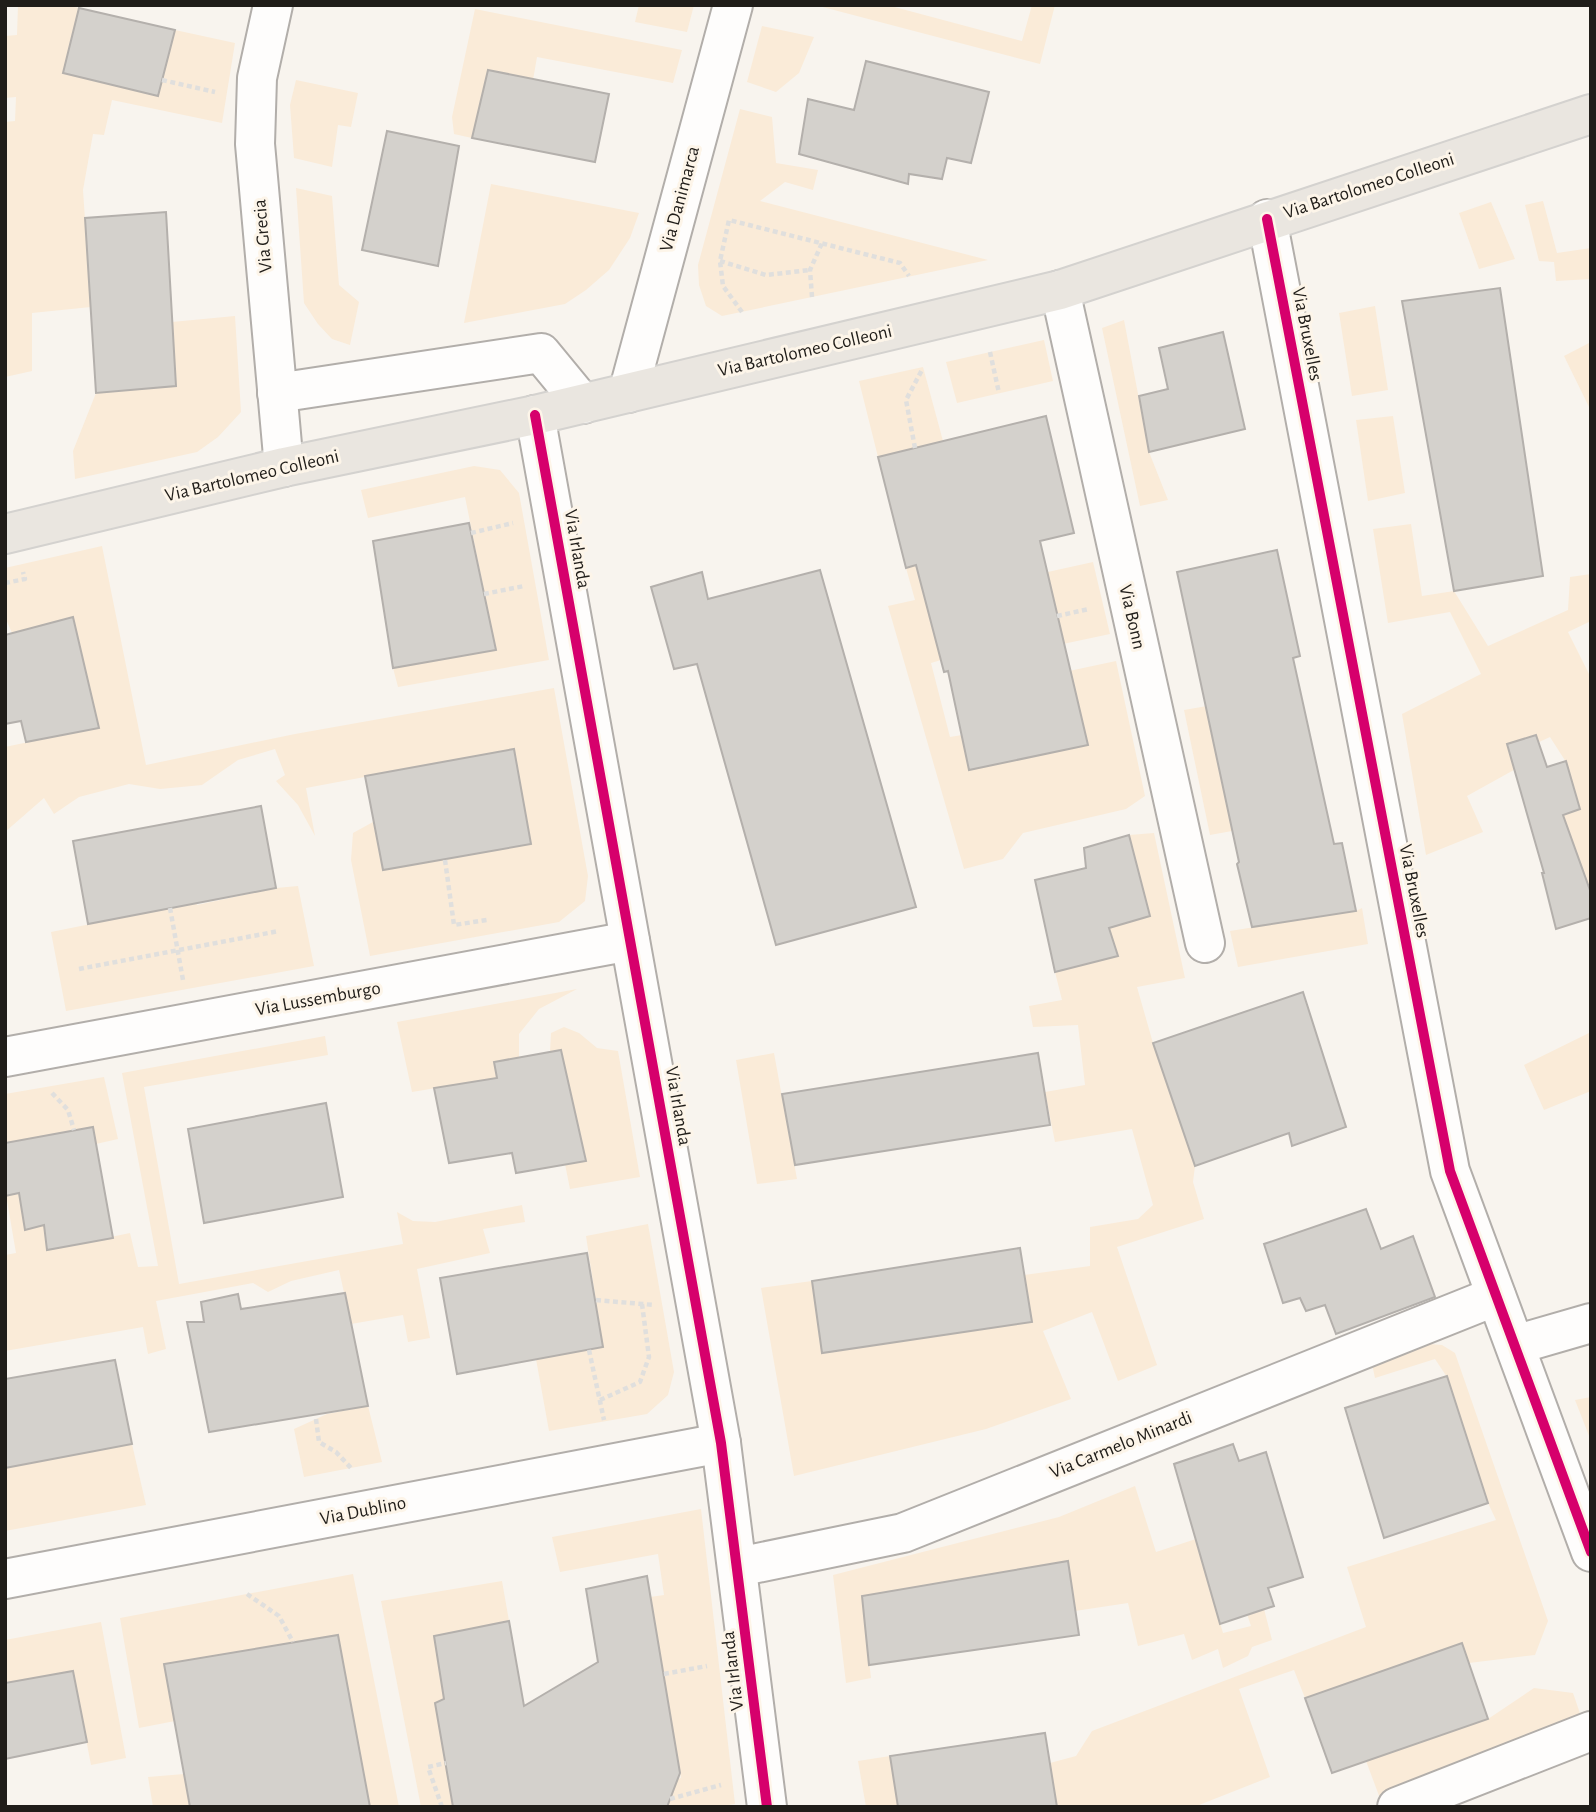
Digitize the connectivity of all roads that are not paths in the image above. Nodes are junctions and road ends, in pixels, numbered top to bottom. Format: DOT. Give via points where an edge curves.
graph roads {
  1 [pos="273,5"];
  2 [pos="733,5"];
  3 [pos="1591,114"];
  4 [pos="1267,219"];
  5 [pos="1060,290"];
  6 [pos="277,393"];
  7 [pos="628,393"];
  8 [pos="583,404"];
  9 [pos="535,415"];
  10 [pos="284,467"];
  11 [pos="5,534"];
  12 [pos="630,941"];
  13 [pos="1205,943"];
  14 [pos="5,1057"];
  15 [pos="1496,1296"];
  16 [pos="1591,1322"];
  17 [pos="1514,1345"];
  18 [pos="721,1443"];
  19 [pos="1591,1552"];
  20 [pos="738,1567"];
  21 [pos="5,1579"];
  22 [pos="1591,1731"];
  23 [pos="767,1807"];
  24 [pos="1397,1807"];
  1 -- 6 [label="street, Via Grecia" via="257,78 255,144"];
  2 -- 7 [label="street, Via Danimarca"];
  3 -- 4 [label="main road, Via Bartolomeo Colleoni"];
  4 -- 5 [label="main road, Via Bartolomeo Colleoni"];
  4 -- 15 [label="street, Via Bruxelles" via="1450,1171"];
  5 -- 7 [label="main road, Via Bartolomeo Colleoni"];
  5 -- 13 [label="street, Via Bonn"];
  6 -- 8 [label="street" via="541,353"];
  6 -- 10 [label="street, Via Grecia"];
  7 -- 8 [label="main road, Via Bartolomeo Colleoni"];
  8 -- 9 [label="main road, Via Bartolomeo Colleoni"];
  9 -- 10 [label="main road, Via Bartolomeo Colleoni"];
  9 -- 12 [label="street, Via Irlanda"];
  10 -- 11 [label="main road, Via Bartolomeo Colleoni"];
  12 -- 14 [label="street, Via Lussemburgo"];
  12 -- 18 [label="street, Via Irlanda"];
  15 -- 17 [label="street, Via Bruxelles"];
  15 -- 20 [label="street, Via Carmelo Minardi" via="903,1533"];
  16 -- 17 [label="street"];
  17 -- 19 [label="street, Via Bruxelles"];
  18 -- 20 [label="street, Via Irlanda"];
  18 -- 21 [label="street, Via Dublino"];
  20 -- 23 [label="street, Via Irlanda"];
  22 -- 24 [label="street"];
}
